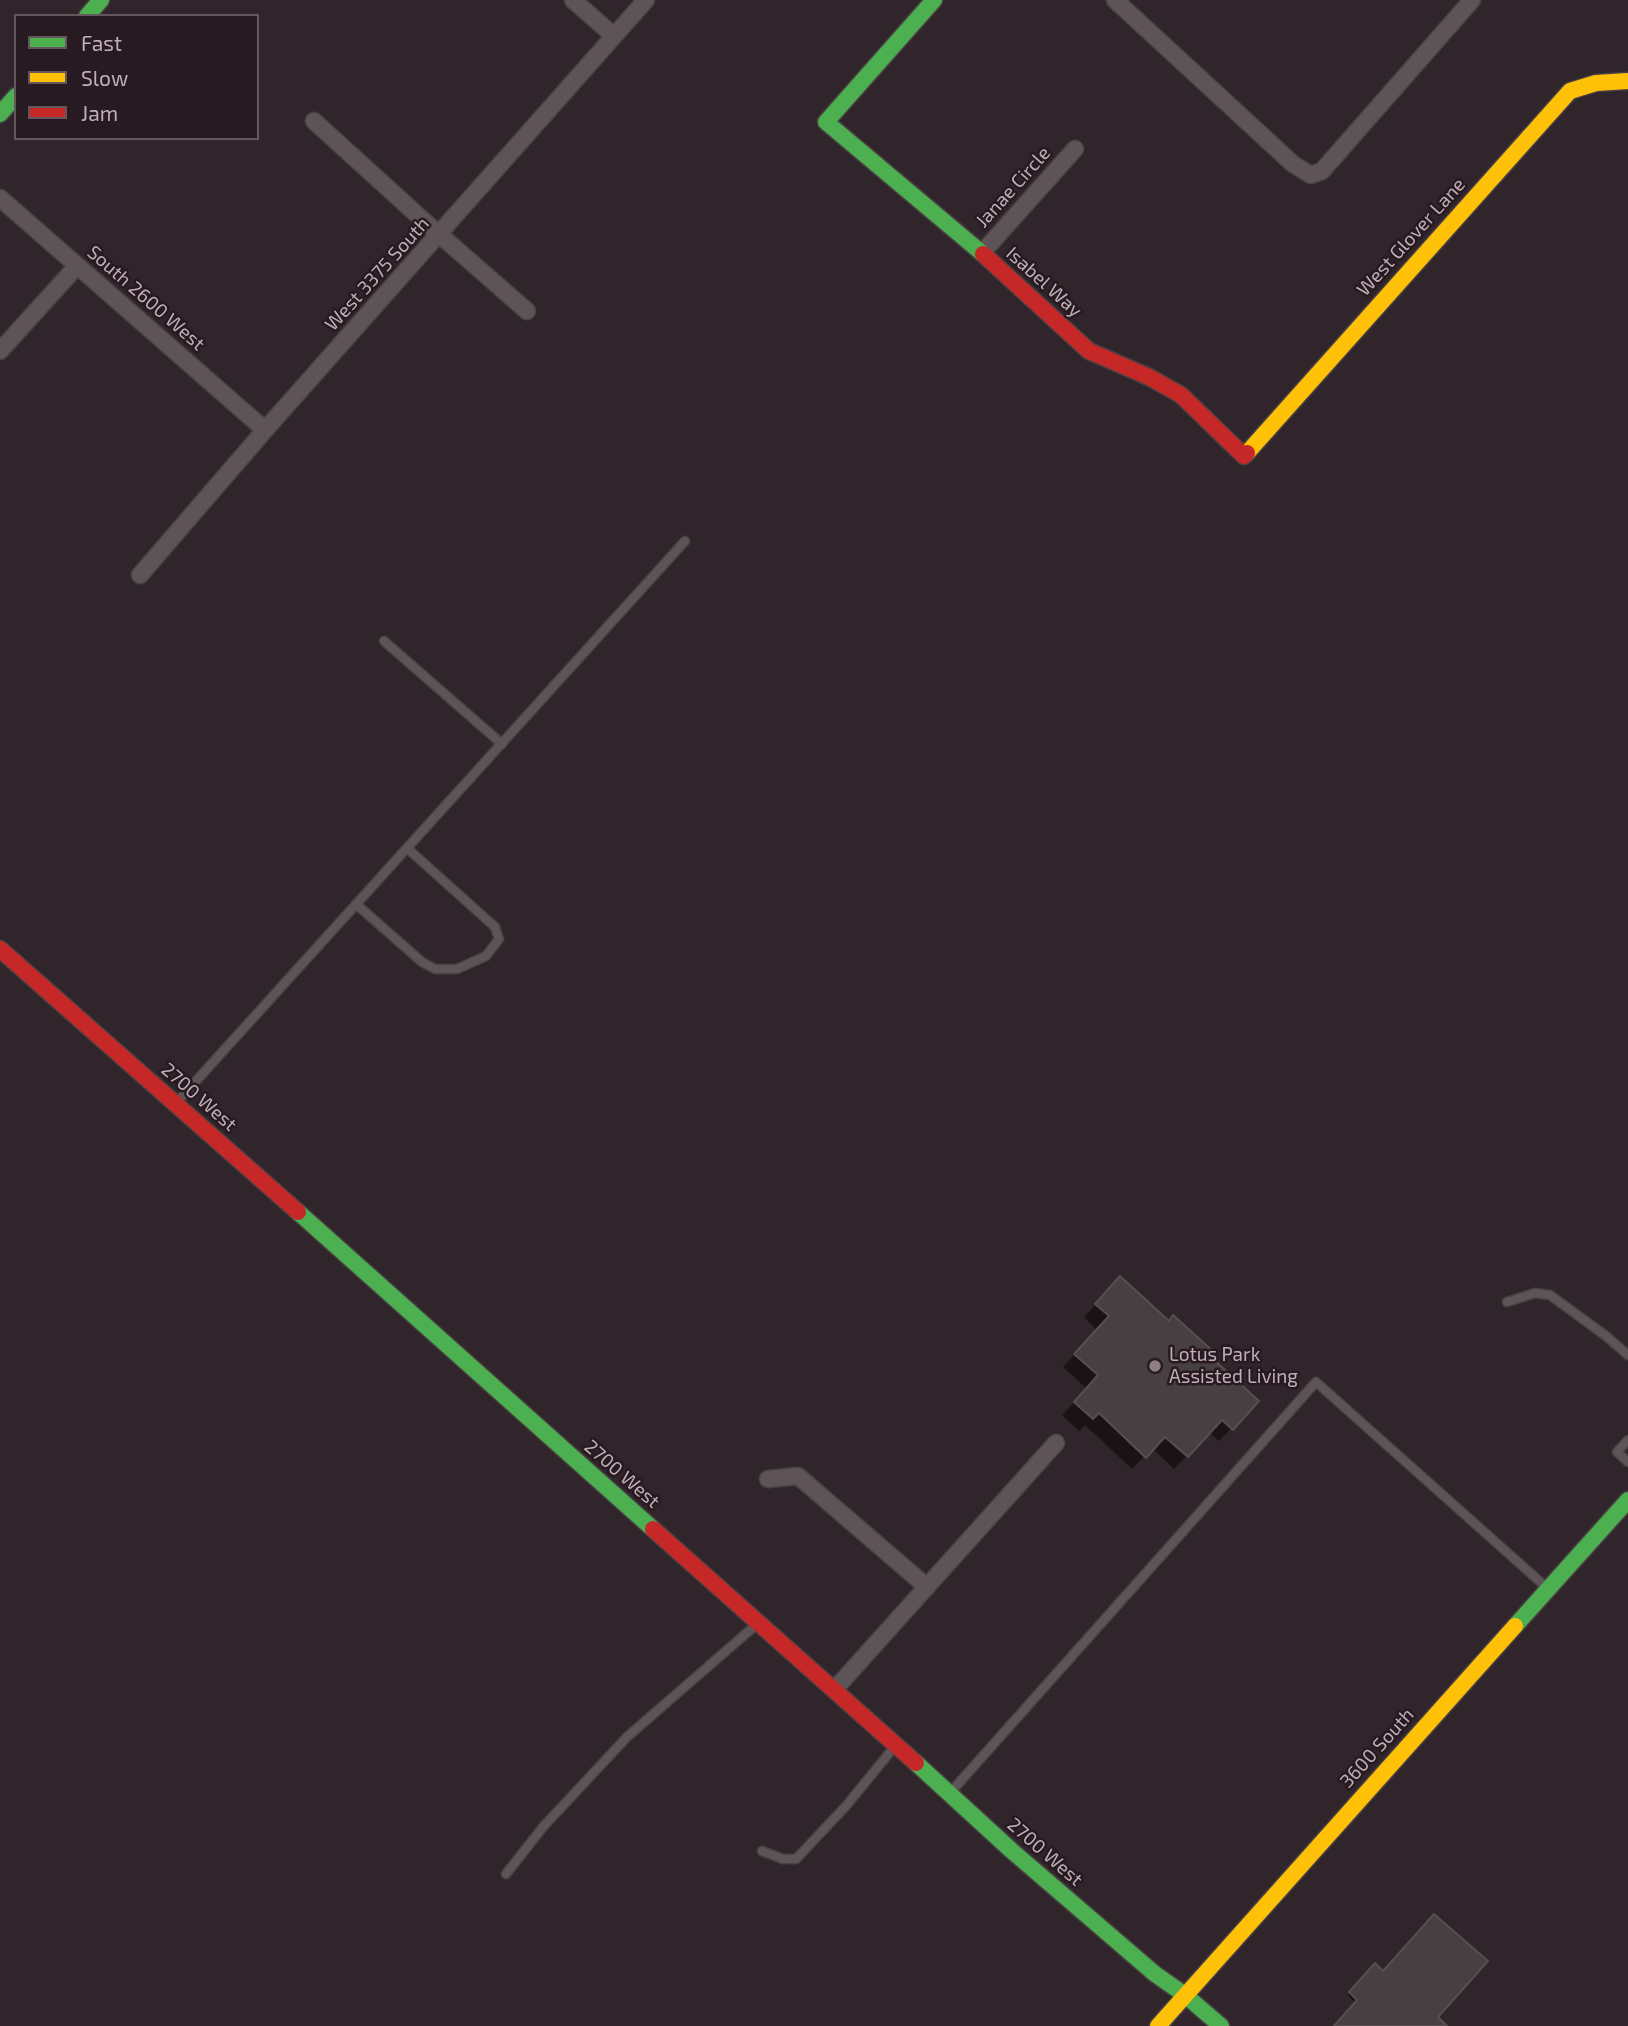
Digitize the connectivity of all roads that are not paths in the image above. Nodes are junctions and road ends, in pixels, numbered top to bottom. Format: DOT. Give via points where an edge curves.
graph roads {
  1 [pos="101,0"];
  2 [pos="573,0"];
  3 [pos="646,0"];
  4 [pos="934,0"];
  5 [pos="1115,0"];
  6 [pos="1472,0"];
  7 [pos="89,14"];
  8 [pos="614,36"];
  9 [pos="1628,81"];
  10 [pos="14,98"];
  11 [pos="0,114"];
  12 [pos="314,121"];
  13 [pos="1076,149"];
  14 [pos="0,198"];
  15 [pos="440,235"];
  16 [pos="982,253"];
  17 [pos="77,266"];
  18 [pos="527,311"];
  19 [pos="0,351"];
  20 [pos="265,430"];
  21 [pos="1244,456"];
  22 [pos="685,541"];
  23 [pos="139,575"];
  24 [pos="384,641"];
  25 [pos="502,744"];
  26 [pos="407,848"];
  27 [pos="356,904"];
  28 [pos="0,949"];
  29 [pos="175,1104"];
  30 [pos="1507,1302"];
  31 [pos="1628,1355"];
  32 [pos="1628,1440"];
  33 [pos="1056,1443"];
  34 [pos="1628,1462"];
  35 [pos="768,1479"];
  36 [pos="1628,1500"];
  37 [pos="927,1587"];
  38 [pos="1548,1589"];
  39 [pos="759,1622"];
  40 [pos="835,1689"];
  41 [pos="895,1746"];
  42 [pos="949,1794"];
  43 [pos="762,1851"];
  44 [pos="506,1874"];
  45 [pos="1185,1995"];
  46 [pos="1158,2026"];
  47 [pos="1221,2026"];
  1 -- 7 [label="street"];
  2 -- 8 [label="street"];
  3 -- 8 [label="street, West 3375 South"];
  4 -- 16 [label="street, Isabel Way" via="826,122"];
  5 -- 6 [label="street" via="1293,164 1311,175 1322,171"];
  8 -- 15 [label="street, West 3375 South"];
  9 -- 21 [label="street, West Glover Lane" via="1570,91"];
  10 -- 11 [label="street"];
  12 -- 15 [label="street"];
  13 -- 16 [label="street, Janae Circle"];
  14 -- 17 [label="street, South 2600 West"];
  15 -- 18 [label="street"];
  15 -- 20 [label="street, West 3375 South"];
  16 -- 21 [label="street, Isabel Way" via="1089,351 1181,396"];
  17 -- 19 [label="street"];
  17 -- 20 [label="street, South 2600 West"];
  20 -- 23 [label="street, West 3375 South"];
  22 -- 25 [label="lane"];
  24 -- 25 [label="lane"];
  25 -- 26 [label="lane"];
  26 -- 27 [label="lane"];
  26 -- 27 [label="lane" via="495,927 499,939 486,956 457,969 435,969"];
  27 -- 29 [label="lane"];
  28 -- 29 [label="street, 2700 West"];
  29 -- 39 [label="street, 2700 West"];
  30 -- 31 [label="lane" via="1535,1293 1550,1294"];
  32 -- 34 [label="lane" via="1618,1452"];
  33 -- 37 [label="street"];
  35 -- 37 [label="street" via="798,1476"];
  36 -- 38 [label="street, 3600 South"];
  37 -- 40 [label="street"];
  38 -- 42 [label="lane" via="1316,1382"];
  38 -- 45 [label="street, 3600 South"];
  39 -- 40 [label="street, 2700 West"];
  39 -- 44 [label="lane" via="627,1737"];
  40 -- 41 [label="street, 2700 West"];
  41 -- 42 [label="street, 2700 West"];
  41 -- 43 [label="lane" via="796,1859"];
  42 -- 45 [label="street, 2700 West"];
  45 -- 46 [label="street, 3600 South"];
  45 -- 47 [label="street, 2700 West"];
}
